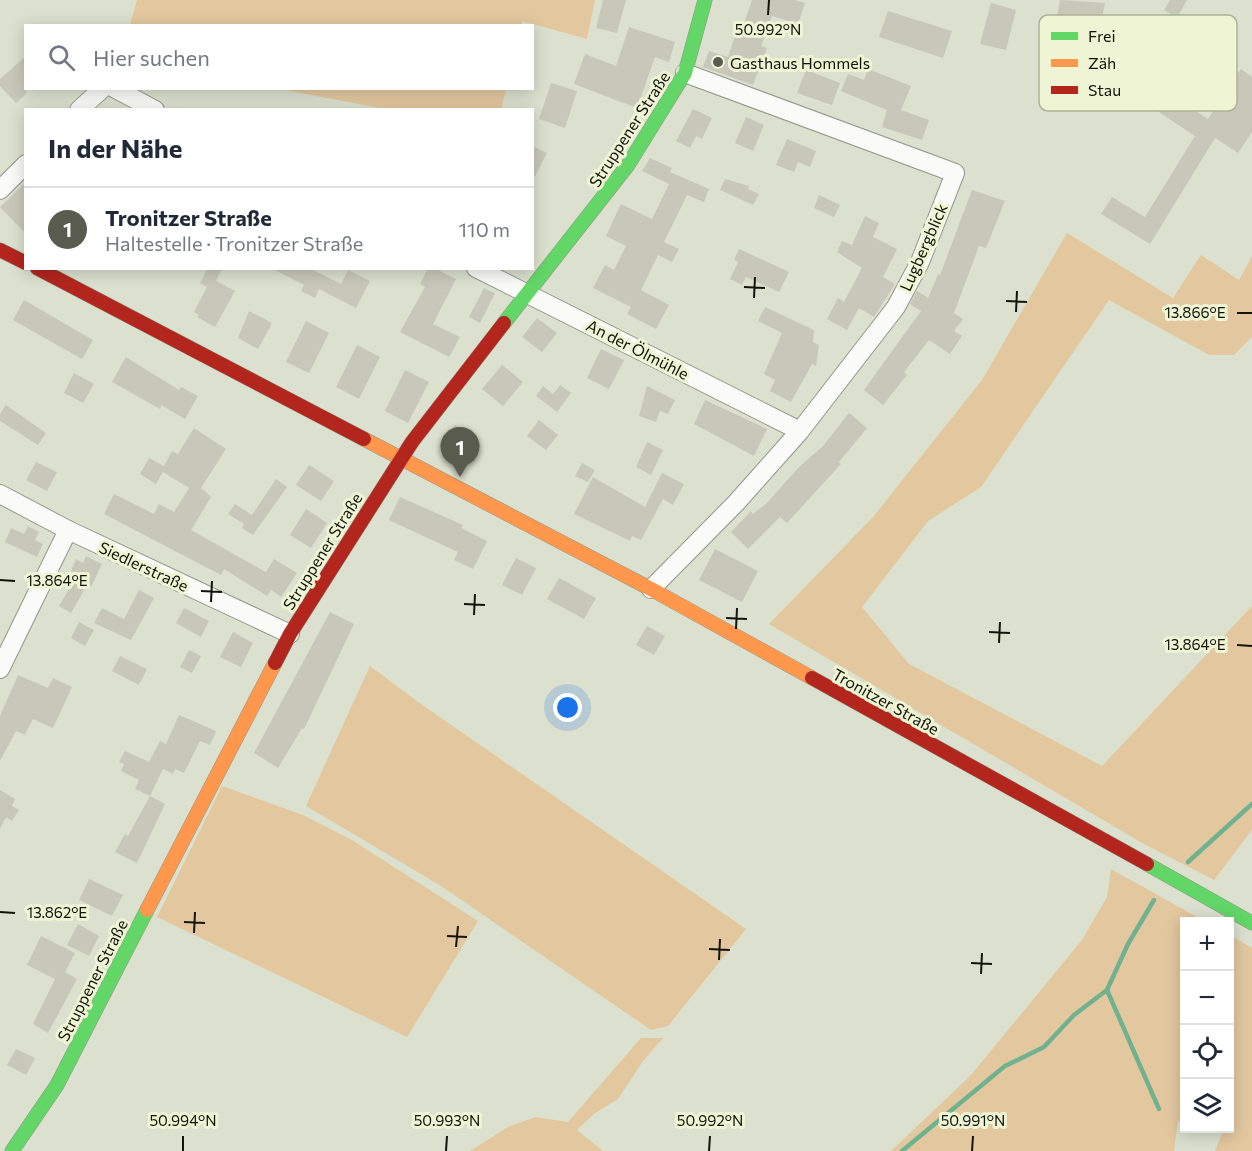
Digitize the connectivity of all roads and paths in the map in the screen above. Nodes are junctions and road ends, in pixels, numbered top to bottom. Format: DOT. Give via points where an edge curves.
graph roads {
  1 [pos="705,0"];
  2 [pos="685,73"];
  3 [pos="101,90"];
  4 [pos="118,90"];
  5 [pos="81,108"];
  6 [pos="151,108"];
  7 [pos="24,166"];
  8 [pos="0,190"];
  9 [pos="0,250"];
  10 [pos="24,262"];
  11 [pos="40,270"];
  12 [pos="480,270"];
  13 [pos="529,294"];
  14 [pos="800,431"];
  15 [pos="401,458"];
  16 [pos="0,494"];
  17 [pos="68,530"];
  18 [pos="651,589"];
  19 [pos="290,634"];
  20 [pos="0,669"];
  21 [pos="1252,923"];
  22 [pos="12,1151"];
  1 -- 2 [label="street, Struppener Straße"];
  2 -- 13 [label="street, Struppener Straße" via="628,165"];
  2 -- 14 [label="street, Lugbergblick" via="955,173 920,262 896,307"];
  3 -- 5 [label="street"];
  4 -- 6 [label="street"];
  7 -- 8 [label="street"];
  9 -- 10 [label="street"];
  11 -- 15 [label="street, Tronitzer Straße"];
  12 -- 13 [label="street, An der Ölmühle"];
  13 -- 14 [label="street, An der Ölmühle"];
  13 -- 15 [label="street, Struppener Straße"];
  14 -- 18 [label="street, Lugbergblick"];
  15 -- 18 [label="street, Tronitzer Straße"];
  15 -- 19 [label="street, Struppener Straße"];
  16 -- 17 [label="street, Siedlerstraße"];
  17 -- 19 [label="street, Siedlerstraße"];
  17 -- 20 [label="street"];
  18 -- 21 [label="street, Tronitzer Straße"];
  19 -- 22 [label="street, Struppener Straße" via="57,1085"];
}
